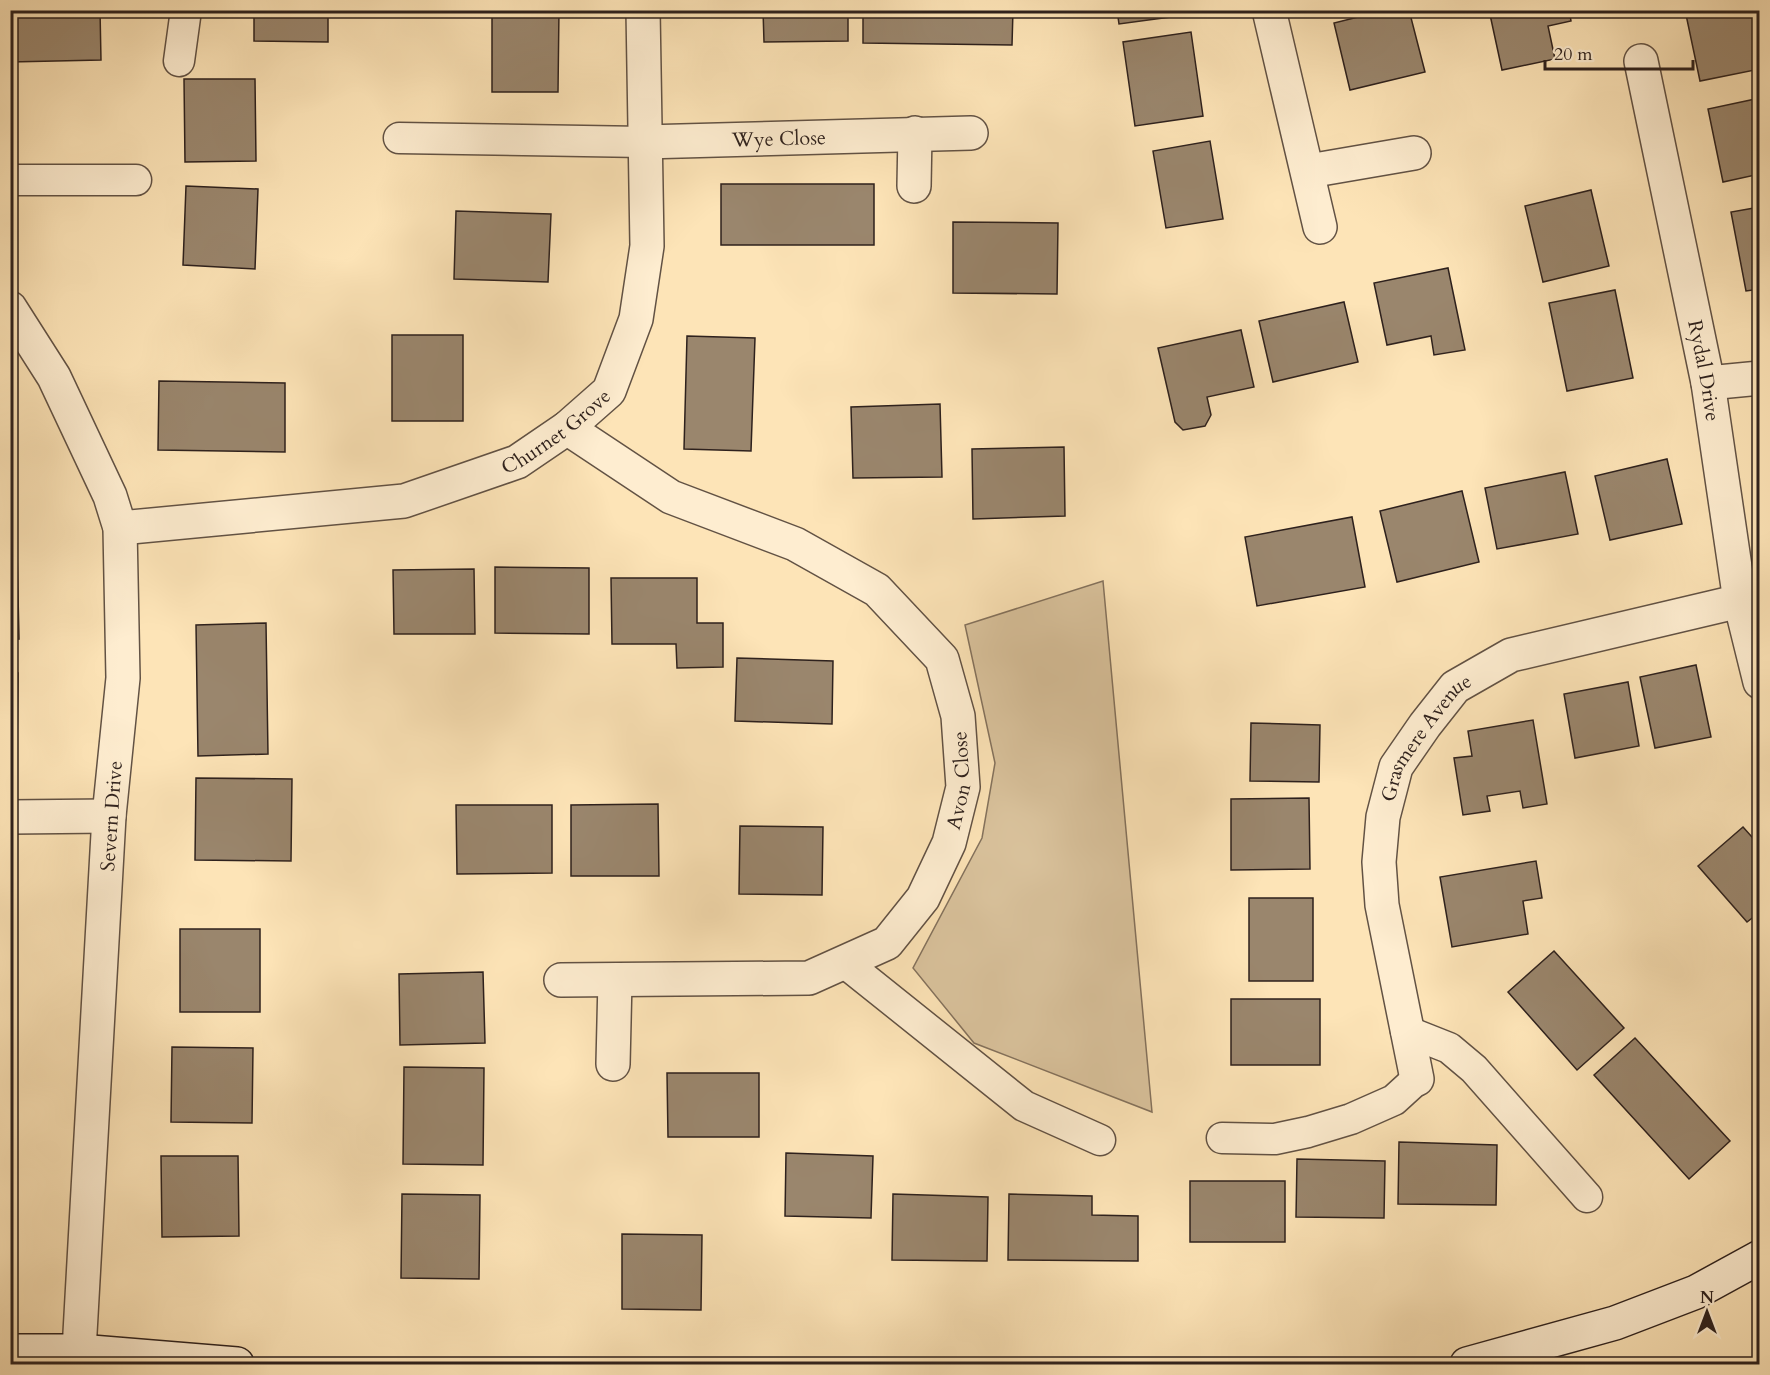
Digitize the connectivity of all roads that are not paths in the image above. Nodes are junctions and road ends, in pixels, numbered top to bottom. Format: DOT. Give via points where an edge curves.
graph roads {
  1 [pos="186,10"];
  2 [pos="643,10"];
  3 [pos="1269,10"];
  4 [pos="179,61"];
  5 [pos="1641,61"];
  6 [pos="915,133"];
  7 [pos="971,133"];
  8 [pos="399,138"];
  9 [pos="644,142"];
  10 [pos="1414,153"];
  11 [pos="1309,171"];
  12 [pos="10,180"];
  13 [pos="136,180"];
  14 [pos="914,186"];
  15 [pos="1320,227"];
  16 [pos="10,308"];
  17 [pos="1760,378"];
  18 [pos="1708,383"];
  19 [pos="567,428"];
  20 [pos="120,528"];
  21 [pos="1740,602"];
  22 [pos="1760,682"];
  23 [pos="109,816"];
  24 [pos="10,818"];
  25 [pos="844,962"];
  26 [pos="561,980"];
  27 [pos="615,980"];
  28 [pos="1406,1031"];
  29 [pos="613,1064"];
  30 [pos="1416,1079"];
  31 [pos="1222,1138"];
  32 [pos="1100,1140"];
  33 [pos="1587,1197"];
  34 [pos="1760,1257"];
  35 [pos="10,1351"];
  36 [pos="79,1351"];
  37 [pos="237,1365"];
  38 [pos="1467,1365"];
  1 -- 4 [label="lane"];
  2 -- 9 [label="street, Churnet Grove"];
  3 -- 11 [label="street"];
  5 -- 18 [label="street, Rydal Drive"];
  6 -- 7 [label="street, Wye Close"];
  6 -- 9 [label="street, Wye Close"];
  6 -- 14 [label="street"];
  8 -- 9 [label="lane"];
  9 -- 19 [label="street, Churnet Grove" via="646,246 636,319 609,391"];
  10 -- 11 [label="street"];
  11 -- 15 [label="street"];
  12 -- 13 [label="lane"];
  16 -- 20 [label="street, Severn Drive" via="54,377 110,496"];
  17 -- 18 [label="street"];
  18 -- 21 [label="street, Rydal Drive"];
  19 -- 20 [label="street, Churnet Grove" via="517,462 404,501"];
  19 -- 25 [label="street, Avon Close" via="671,497 795,544 877,590 942,659 958,716 963,787 949,843 923,898 887,943"];
  20 -- 23 [label="street, Severn Drive" via="123,678"];
  21 -- 22 [label="street, Rydal Drive"];
  21 -- 28 [label="street, Grasmere Avenue" via="1510,655 1455,687 1425,724 1396,767 1383,817 1379,862 1382,905"];
  23 -- 24 [label="street"];
  23 -- 36 [label="street, Severn Drive"];
  25 -- 27 [label="street, Avon Close" via="809,978"];
  25 -- 32 [label="lane" via="1024,1106"];
  26 -- 27 [label="street, Avon Close"];
  27 -- 29 [label="street"];
  28 -- 30 [label="street, Grasmere Avenue"];
  28 -- 33 [label="lane" via="1449,1048 1474,1069"];
  30 -- 31 [label="lane" via="1394,1100 1351,1119 1275,1139"];
  34 -- 38 [label="street" via="1696,1292 1615,1323"];
  35 -- 36 [label="street"];
  36 -- 37 [label="street"];
}
